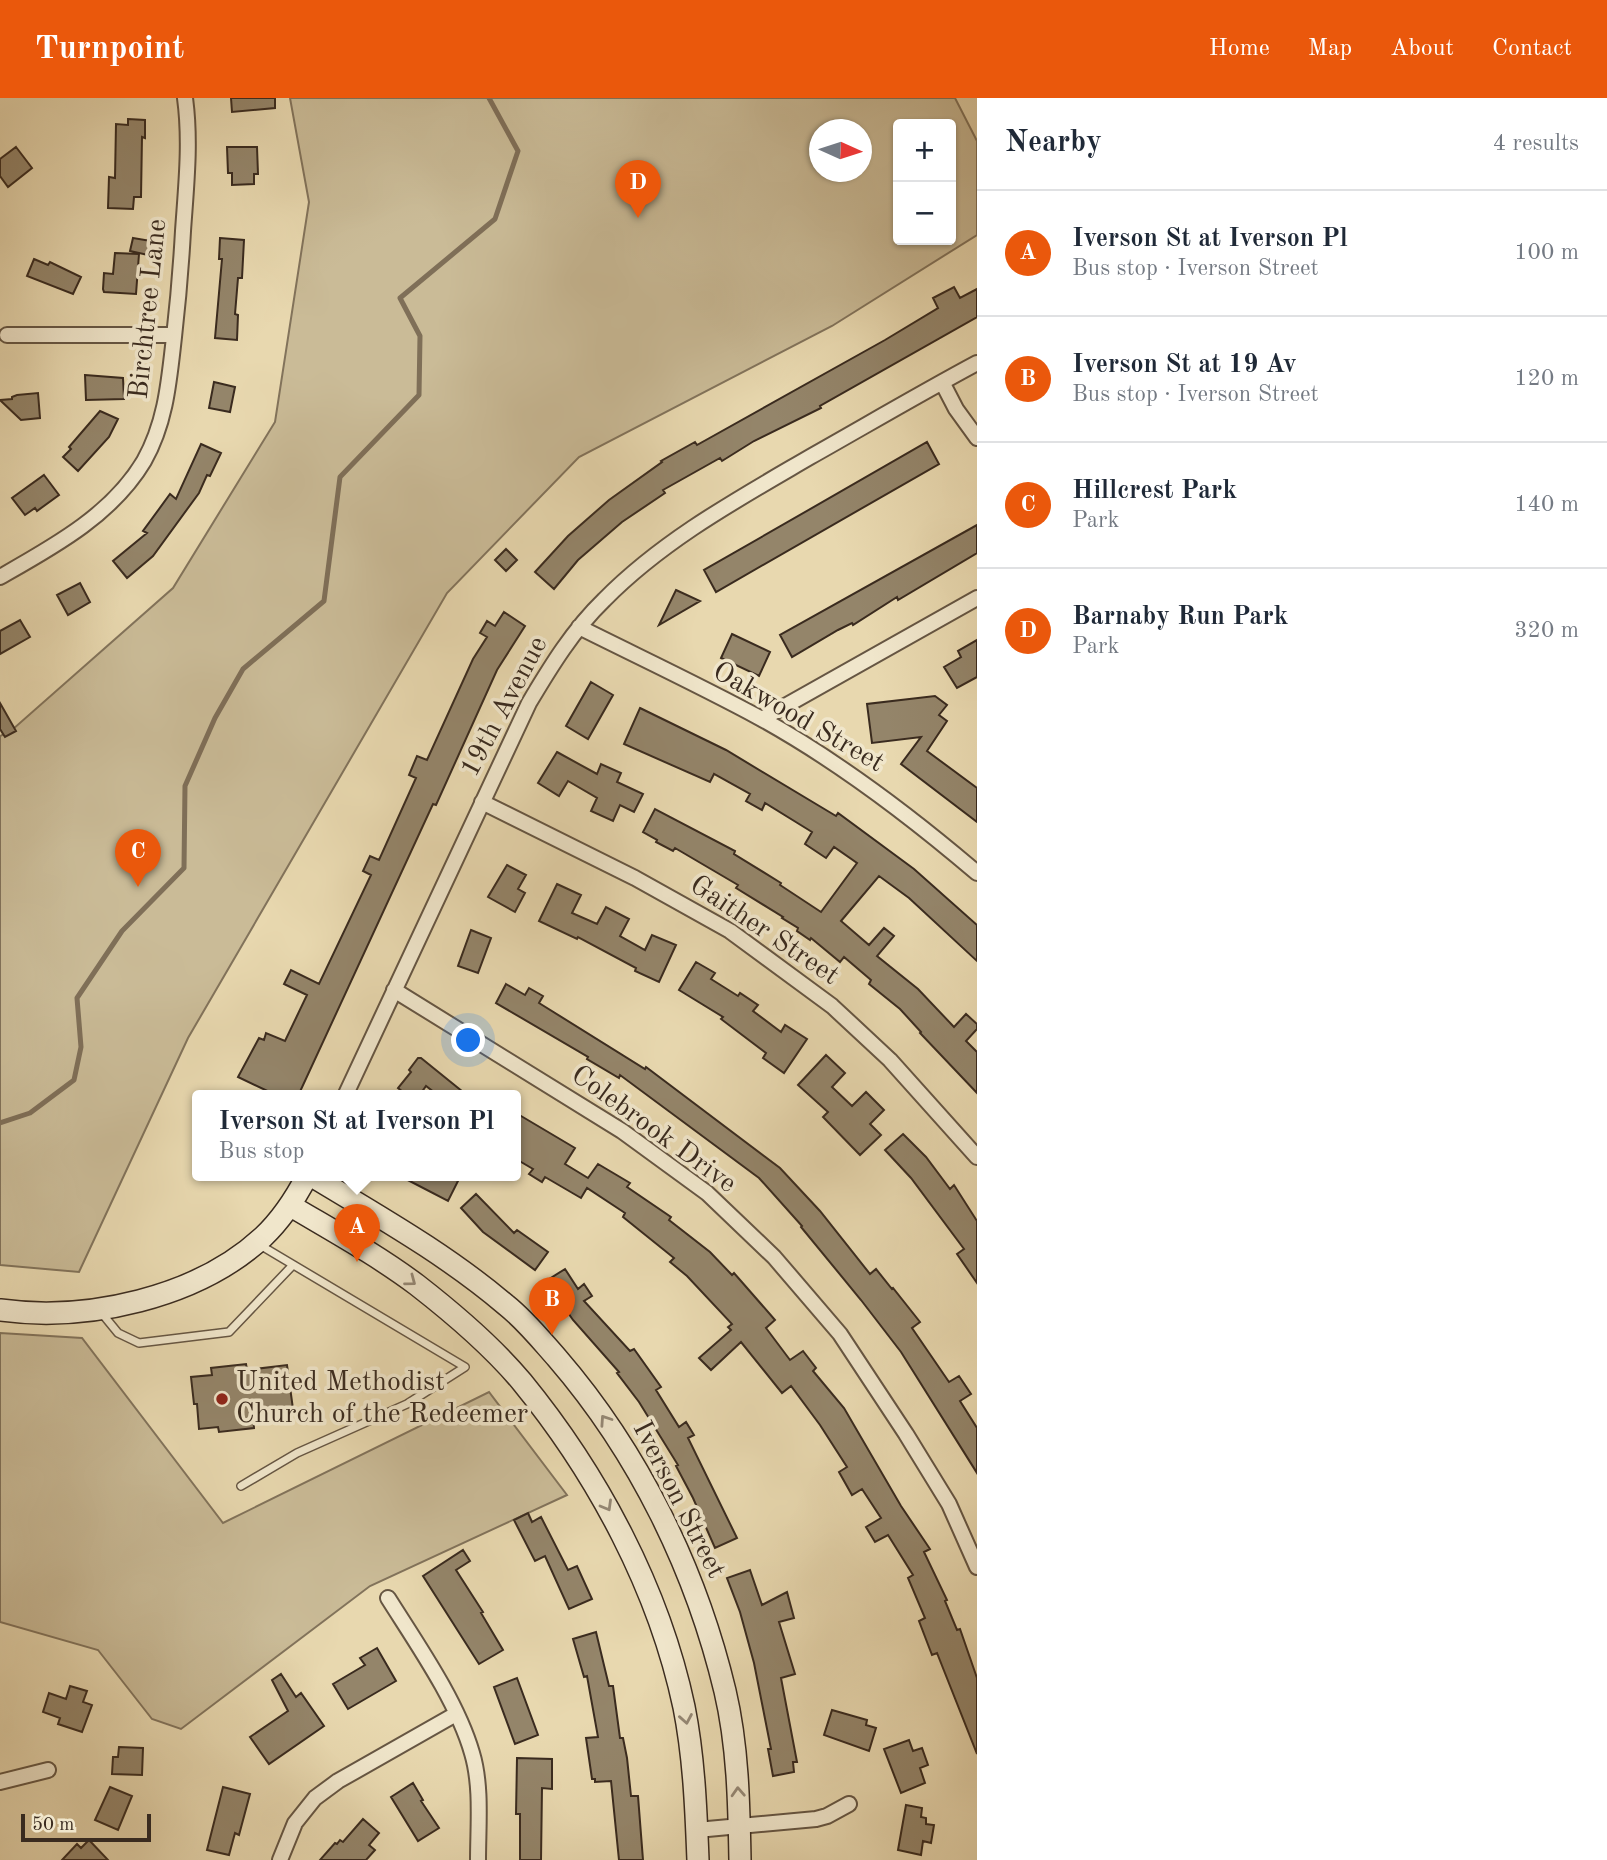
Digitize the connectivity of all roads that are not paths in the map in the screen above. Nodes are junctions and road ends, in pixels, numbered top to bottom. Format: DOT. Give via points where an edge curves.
graph roads {
  1 [pos="186,98"];
  2 [pos="7,335"];
  3 [pos="174,335"];
  4 [pos="977,363"];
  5 [pos="942,382"];
  6 [pos="977,438"];
  7 [pos="0,576"];
  8 [pos="977,598"];
  9 [pos="579,627"];
  10 [pos="762,719"];
  11 [pos="482,802"];
  12 [pos="977,873"];
  13 [pos="394,990"];
  14 [pos="348,1090"];
  15 [pos="977,1157"];
  16 [pos="306,1181"];
  17 [pos="317,1181"];
  18 [pos="290,1206"];
  19 [pos="256,1243"];
  20 [pos="292,1266"];
  21 [pos="0,1310"];
  22 [pos="100,1311"];
  23 [pos="241,1486"];
  24 [pos="977,1567"];
  25 [pos="388,1598"];
  26 [pos="456,1714"];
  27 [pos="48,1770"];
  28 [pos="0,1782"];
  29 [pos="849,1804"];
  30 [pos="739,1827"];
  31 [pos="697,1830"];
  32 [pos="280,1860"];
  33 [pos="478,1860"];
  34 [pos="698,1860"];
  35 [pos="740,1860"];
  1 -- 3 [label="street, Birchtree Lane" via="187,160"];
  2 -- 3 [label="street"];
  3 -- 7 [label="street, Birchtree Lane" via="163,416 143,462 106,508"];
  4 -- 5 [label="street, 19th Avenue"];
  5 -- 6 [label="street"];
  5 -- 9 [label="street, 19th Avenue" via="691,529 635,570"];
  8 -- 10 [label="street"];
  9 -- 10 [label="street, Oakwood Street"];
  9 -- 11 [label="street, 19th Avenue" via="528,703"];
  10 -- 12 [label="street, Oakwood Street" via="874,790"];
  11 -- 13 [label="street, 19th Avenue"];
  11 -- 15 [label="street, Gaither Street" via="730,931 832,1006 890,1060"];
  13 -- 14 [label="street, 19th Avenue"];
  13 -- 24 [label="street, Colebrook Drive" via="622,1131 707,1193 774,1257 840,1334 906,1434 949,1504"];
  16 -- 18 [label="main road"];
  30 -- 17 [label="main road, Iverson Street, one-way" via="725,1694 701,1607 628,1455 568,1371 508,1306 430,1248"];
  18 -- 19 [label="main road"];
  18 -- 31 [label="main road, one-way" via="390,1266 476,1336 520,1380 587,1474 622,1536 668,1647 689,1737"];
  19 -- 20 [label="lane"];
  19 -- 22 [label="main road" via="187,1284"];
  20 -- 22 [label="lane" via="229,1332 139,1343 118,1333"];
  20 -- 23 [label="lane" via="466,1367 407,1404 306,1448"];
  21 -- 22 [label="main road"];
  25 -- 26 [label="street"];
  26 -- 32 [label="street" via="315,1798 295,1823"];
  26 -- 33 [label="street" via="472,1754"];
  27 -- 28 [label="street"];
  29 -- 30 [label="street" via="816,1819"];
  30 -- 31 [label="street"];
  30 -- 35 [label="main road, Iverson Street"];
  31 -- 34 [label="main road"];
}
